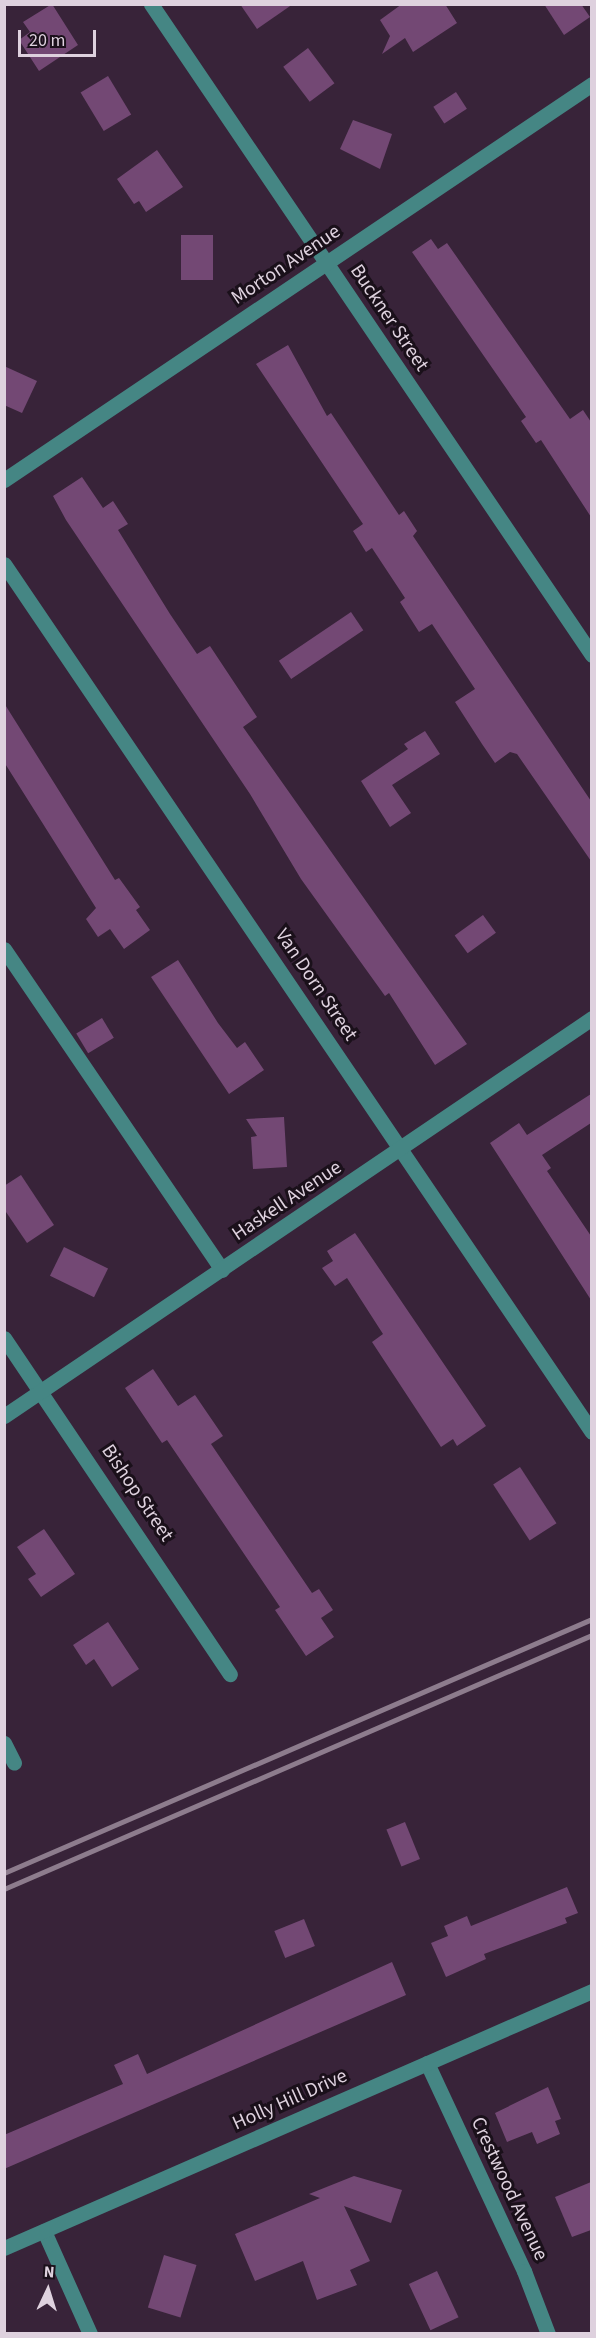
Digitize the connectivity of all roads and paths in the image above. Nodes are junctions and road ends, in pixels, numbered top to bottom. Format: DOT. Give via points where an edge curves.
graph roads {
  1 [pos="151,4"];
  2 [pos="591,84"];
  3 [pos="326,263"];
  4 [pos="4,480"];
  5 [pos="4,564"];
  6 [pos="591,655"];
  7 [pos="4,949"];
  8 [pos="591,1018"];
  9 [pos="402,1149"];
  10 [pos="222,1270"];
  11 [pos="4,1338"];
  12 [pos="41,1391"];
  13 [pos="4,1416"];
  14 [pos="591,1431"];
  15 [pos="230,1674"];
  16 [pos="4,1743"];
  17 [pos="14,1763"];
  18 [pos="591,1991"];
  19 [pos="427,2063"];
  20 [pos="44,2231"];
  21 [pos="4,2248"];
  22 [pos="90,2334"];
  23 [pos="548,2334"];
  1 -- 3 [label="street, Buckner Street"];
  2 -- 3 [label="street, Morton Avenue"];
  3 -- 4 [label="street, Morton Avenue"];
  3 -- 6 [label="street, Buckner Street"];
  5 -- 9 [label="street, Van Dorn Street"];
  7 -- 10 [label="street"];
  8 -- 9 [label="street, Haskell Avenue"];
  9 -- 10 [label="street, Haskell Avenue"];
  9 -- 14 [label="street, Van Dorn Street"];
  10 -- 12 [label="street, Haskell Avenue"];
  11 -- 12 [label="street, Bishop Street"];
  12 -- 13 [label="street, Haskell Avenue"];
  12 -- 15 [label="street, Bishop Street"];
  16 -- 17 [label="street"];
  18 -- 19 [label="street, Holly Hill Drive"];
  19 -- 20 [label="street, Holly Hill Drive"];
  19 -- 23 [label="street, Crestwood Avenue" via="524,2271"];
  20 -- 21 [label="street, Holly Hill Drive"];
  20 -- 22 [label="street"];
}
